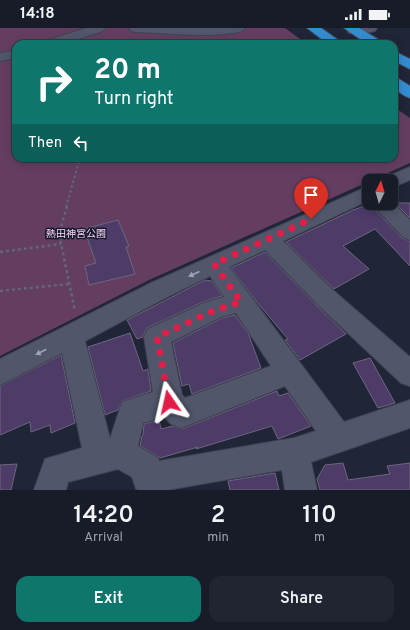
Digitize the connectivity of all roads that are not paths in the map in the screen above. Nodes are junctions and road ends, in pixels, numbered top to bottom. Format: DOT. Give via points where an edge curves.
graph roads {
  1 [pos="99,28"];
  2 [pos="135,28"];
  3 [pos="239,28"];
  4 [pos="313,28"];
  5 [pos="371,28"];
  6 [pos="352,29"];
  7 [pos="62,40"];
  8 [pos="331,40"];
  9 [pos="370,40"];
  10 [pos="12,55"];
  11 [pos="0,57"];
  12 [pos="398,85"];
  13 [pos="410,93"];
  14 [pos="410,173"];
  15 [pos="398,179"];
  16 [pos="362,195"];
  17 [pos="388,210"];
  18 [pos="410,232"];
  19 [pos="268,239"];
  20 [pos="214,264"];
  21 [pos="241,302"];
  22 [pos="74,326"];
  23 [pos="290,370"];
  24 [pos="0,373"];
  25 [pos="410,374"];
  26 [pos="169,402"];
  27 [pos="410,414"];
  28 [pos="338,438"];
  29 [pos="294,453"];
  30 [pos="110,456"];
  31 [pos="147,484"];
  32 [pos="50,490"];
  33 [pos="301,490"];
  1 -- 7 [label="street"];
  2 -- 3 [label="street" via="216,31"];
  4 -- 8 [label="highway"];
  5 -- 6 [label="street"];
  6 -- 9 [label="highway"];
  10 -- 11 [label="street"];
  12 -- 13 [label="highway"];
  14 -- 15 [label="street"];
  16 -- 19 [label="street"];
  17 -- 18 [label="street"];
  19 -- 20 [label="street"];
  19 -- 25 [label="street" via="326,298"];
  20 -- 21 [label="street"];
  20 -- 22 [label="street, one-way"];
  21 -- 23 [label="street"];
  21 -- 26 [label="street" via="215,310 157,337"];
  22 -- 24 [label="street, one-way"];
  22 -- 30 [label="street"];
  23 -- 26 [label="street" via="181,414"];
  23 -- 28 [label="street"];
  26 -- 30 [label="street" via="132,412"];
  27 -- 28 [label="street"];
  28 -- 29 [label="street"];
  29 -- 31 [label="street"];
  29 -- 33 [label="street"];
  30 -- 31 [label="street" via="147,469"];
  30 -- 32 [label="street" via="56,470"];
}
